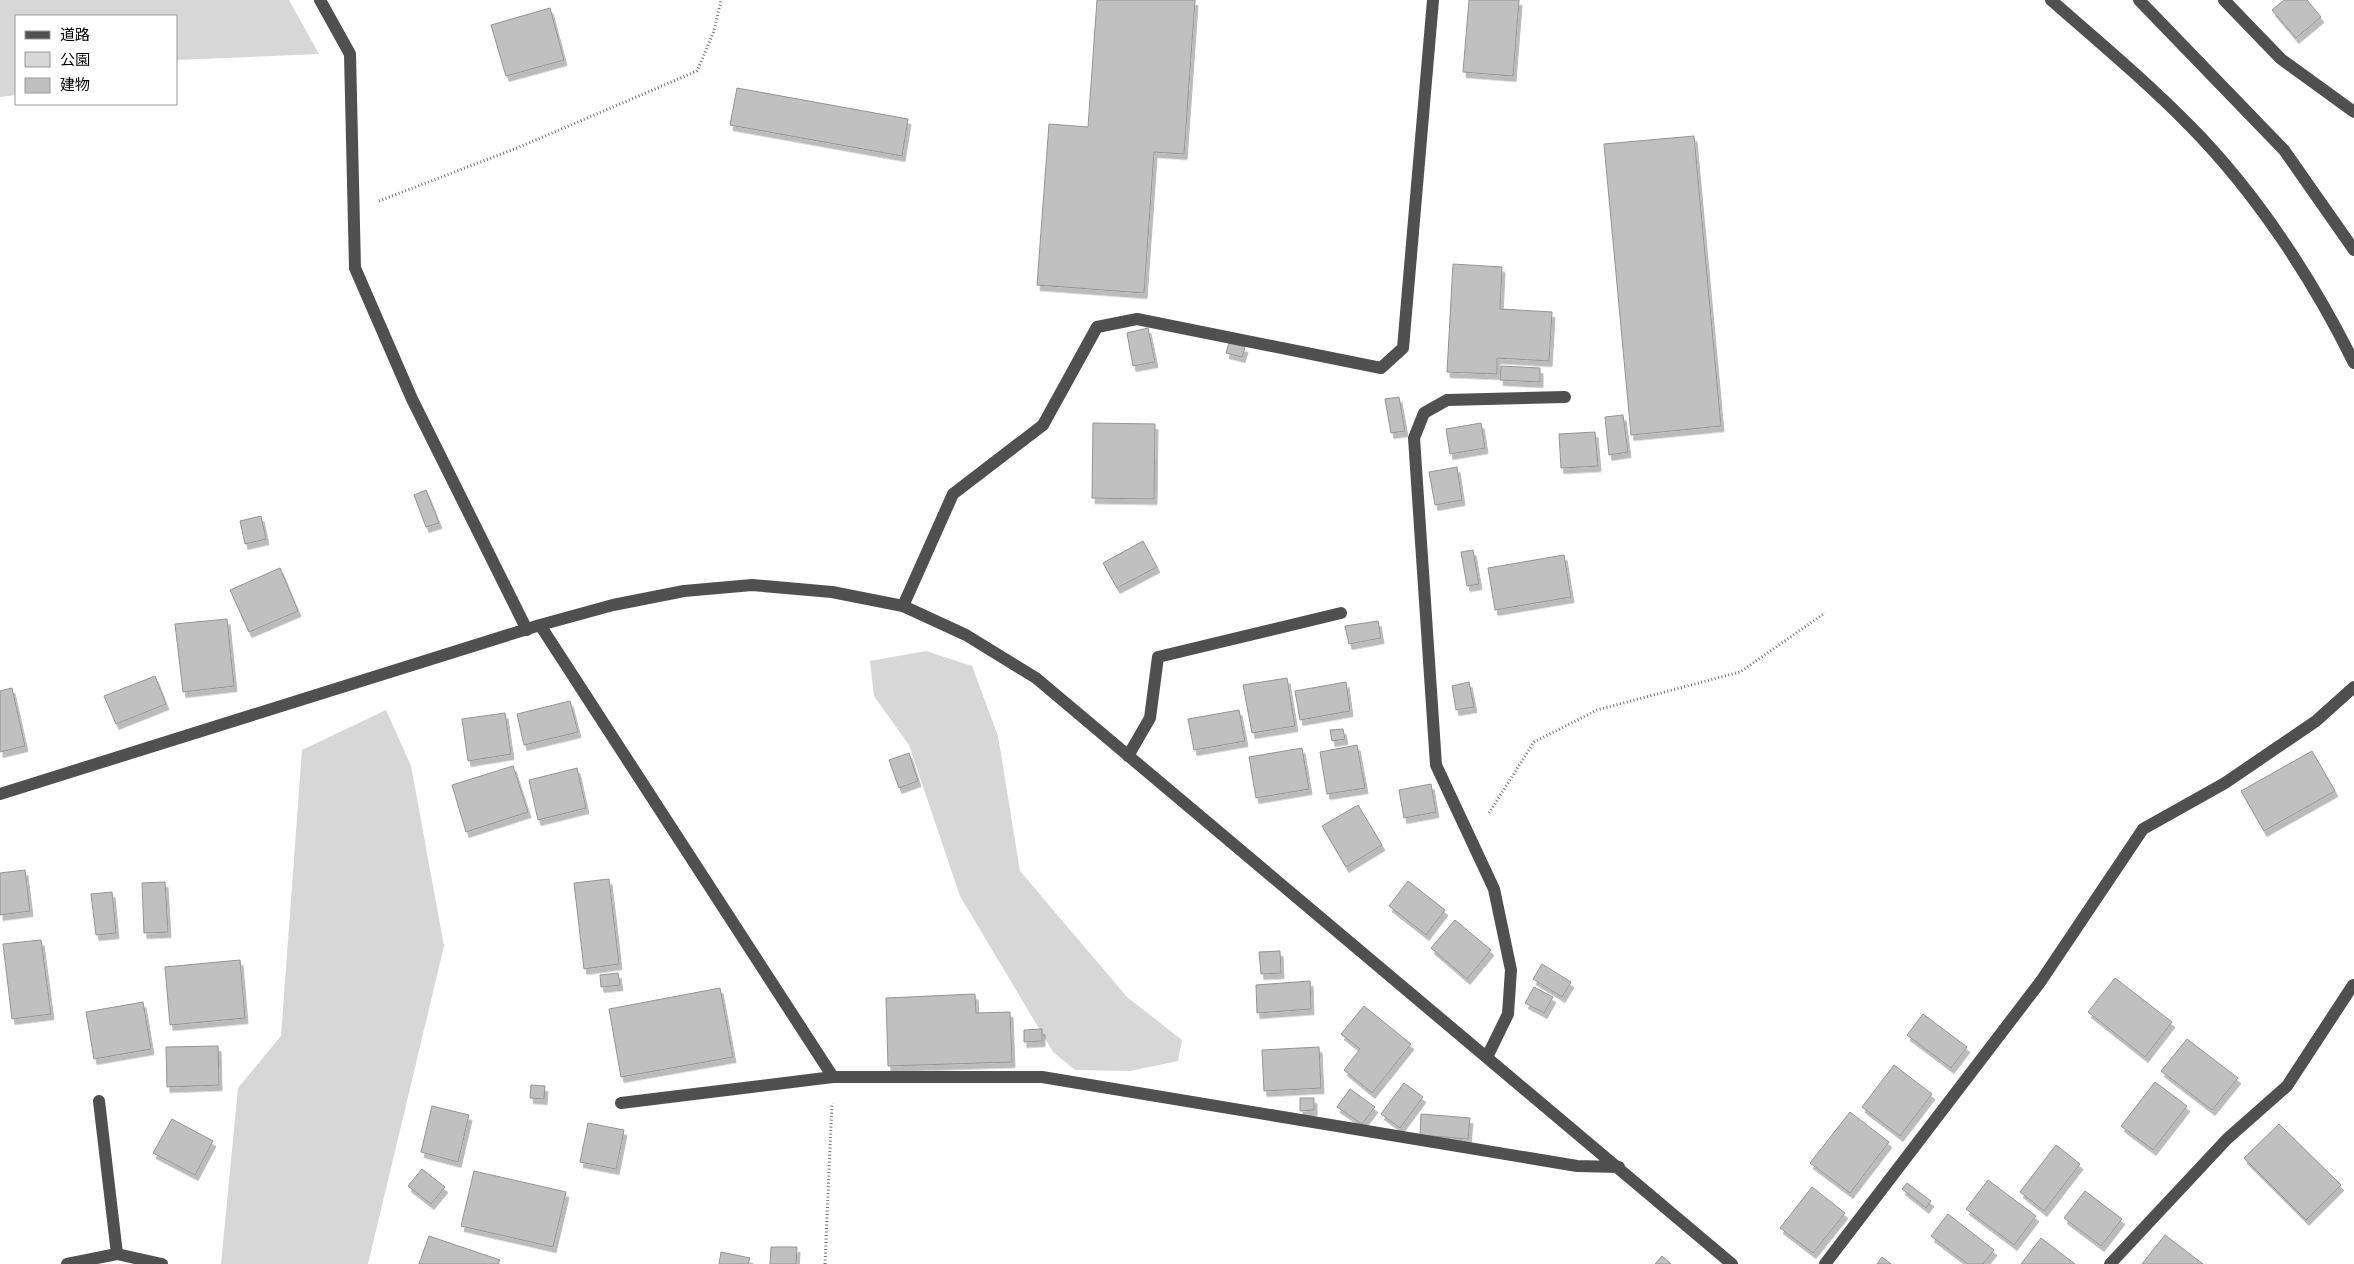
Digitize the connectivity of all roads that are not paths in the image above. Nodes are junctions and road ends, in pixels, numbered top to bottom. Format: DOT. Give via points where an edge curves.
graph roads {
  1 [pos="320,0"];
  2 [pos="1432,0"];
  3 [pos="2051,0"];
  4 [pos="2139,0"];
  5 [pos="2224,0"];
  6 [pos="2354,112"];
  7 [pos="2354,250"];
  8 [pos="2354,364"];
  9 [pos="1565,397"];
  10 [pos="903,606"];
  11 [pos="1341,612"];
  12 [pos="540,625"];
  13 [pos="527,630"];
  14 [pos="2354,687"];
  15 [pos="1128,756"];
  16 [pos="0,794"];
  17 [pos="2353,985"];
  18 [pos="1487,1057"];
  19 [pos="833,1077"];
  20 [pos="99,1101"];
  21 [pos="622,1103"];
  22 [pos="1619,1167"];
  23 [pos="117,1254"];
  24 [pos="67,1264"];
  25 [pos="162,1264"];
  26 [pos="1732,1264"];
  27 [pos="1825,1264"];
  28 [pos="2110,1264"];
  1 -- 13 [label="street" via="350,54 355,268 412,399"];
  2 -- 10 [label="street" via="1403,348 1380,368 1137,319 1097,327 1043,425 953,494"];
  3 -- 8 [label="street" via="2192,128 2238,183 2290,251 2330,314"];
  4 -- 7 [label="street" via="2284,150"];
  5 -- 6 [label="street" via="2282,59"];
  9 -- 18 [label="street" via="1447,400 1424,413 1414,438 1436,765 1494,889 1511,970 1508,1014"];
  10 -- 12 [label="street" via="832,592 752,585 675,593 613,605"];
  10 -- 15 [label="street" via="966,635 1036,678"];
  11 -- 15 [label="street" via="1158,657 1150,718"];
  12 -- 13 [label="street"];
  12 -- 19 [label="street"];
  13 -- 16 [label="street"];
  14 -- 27 [label="street" via="2316,721 2225,783 2143,829 2041,981"];
  15 -- 18 [label="street"];
  17 -- 28 [label="street" via="2287,1086 2227,1139"];
  18 -- 22 [label="street"];
  19 -- 21 [label="street"];
  19 -- 22 [label="street" via="1042,1077 1577,1166"];
  20 -- 23 [label="street"];
  22 -- 26 [label="street"];
  23 -- 24 [label="street"];
  23 -- 25 [label="street"];
}
